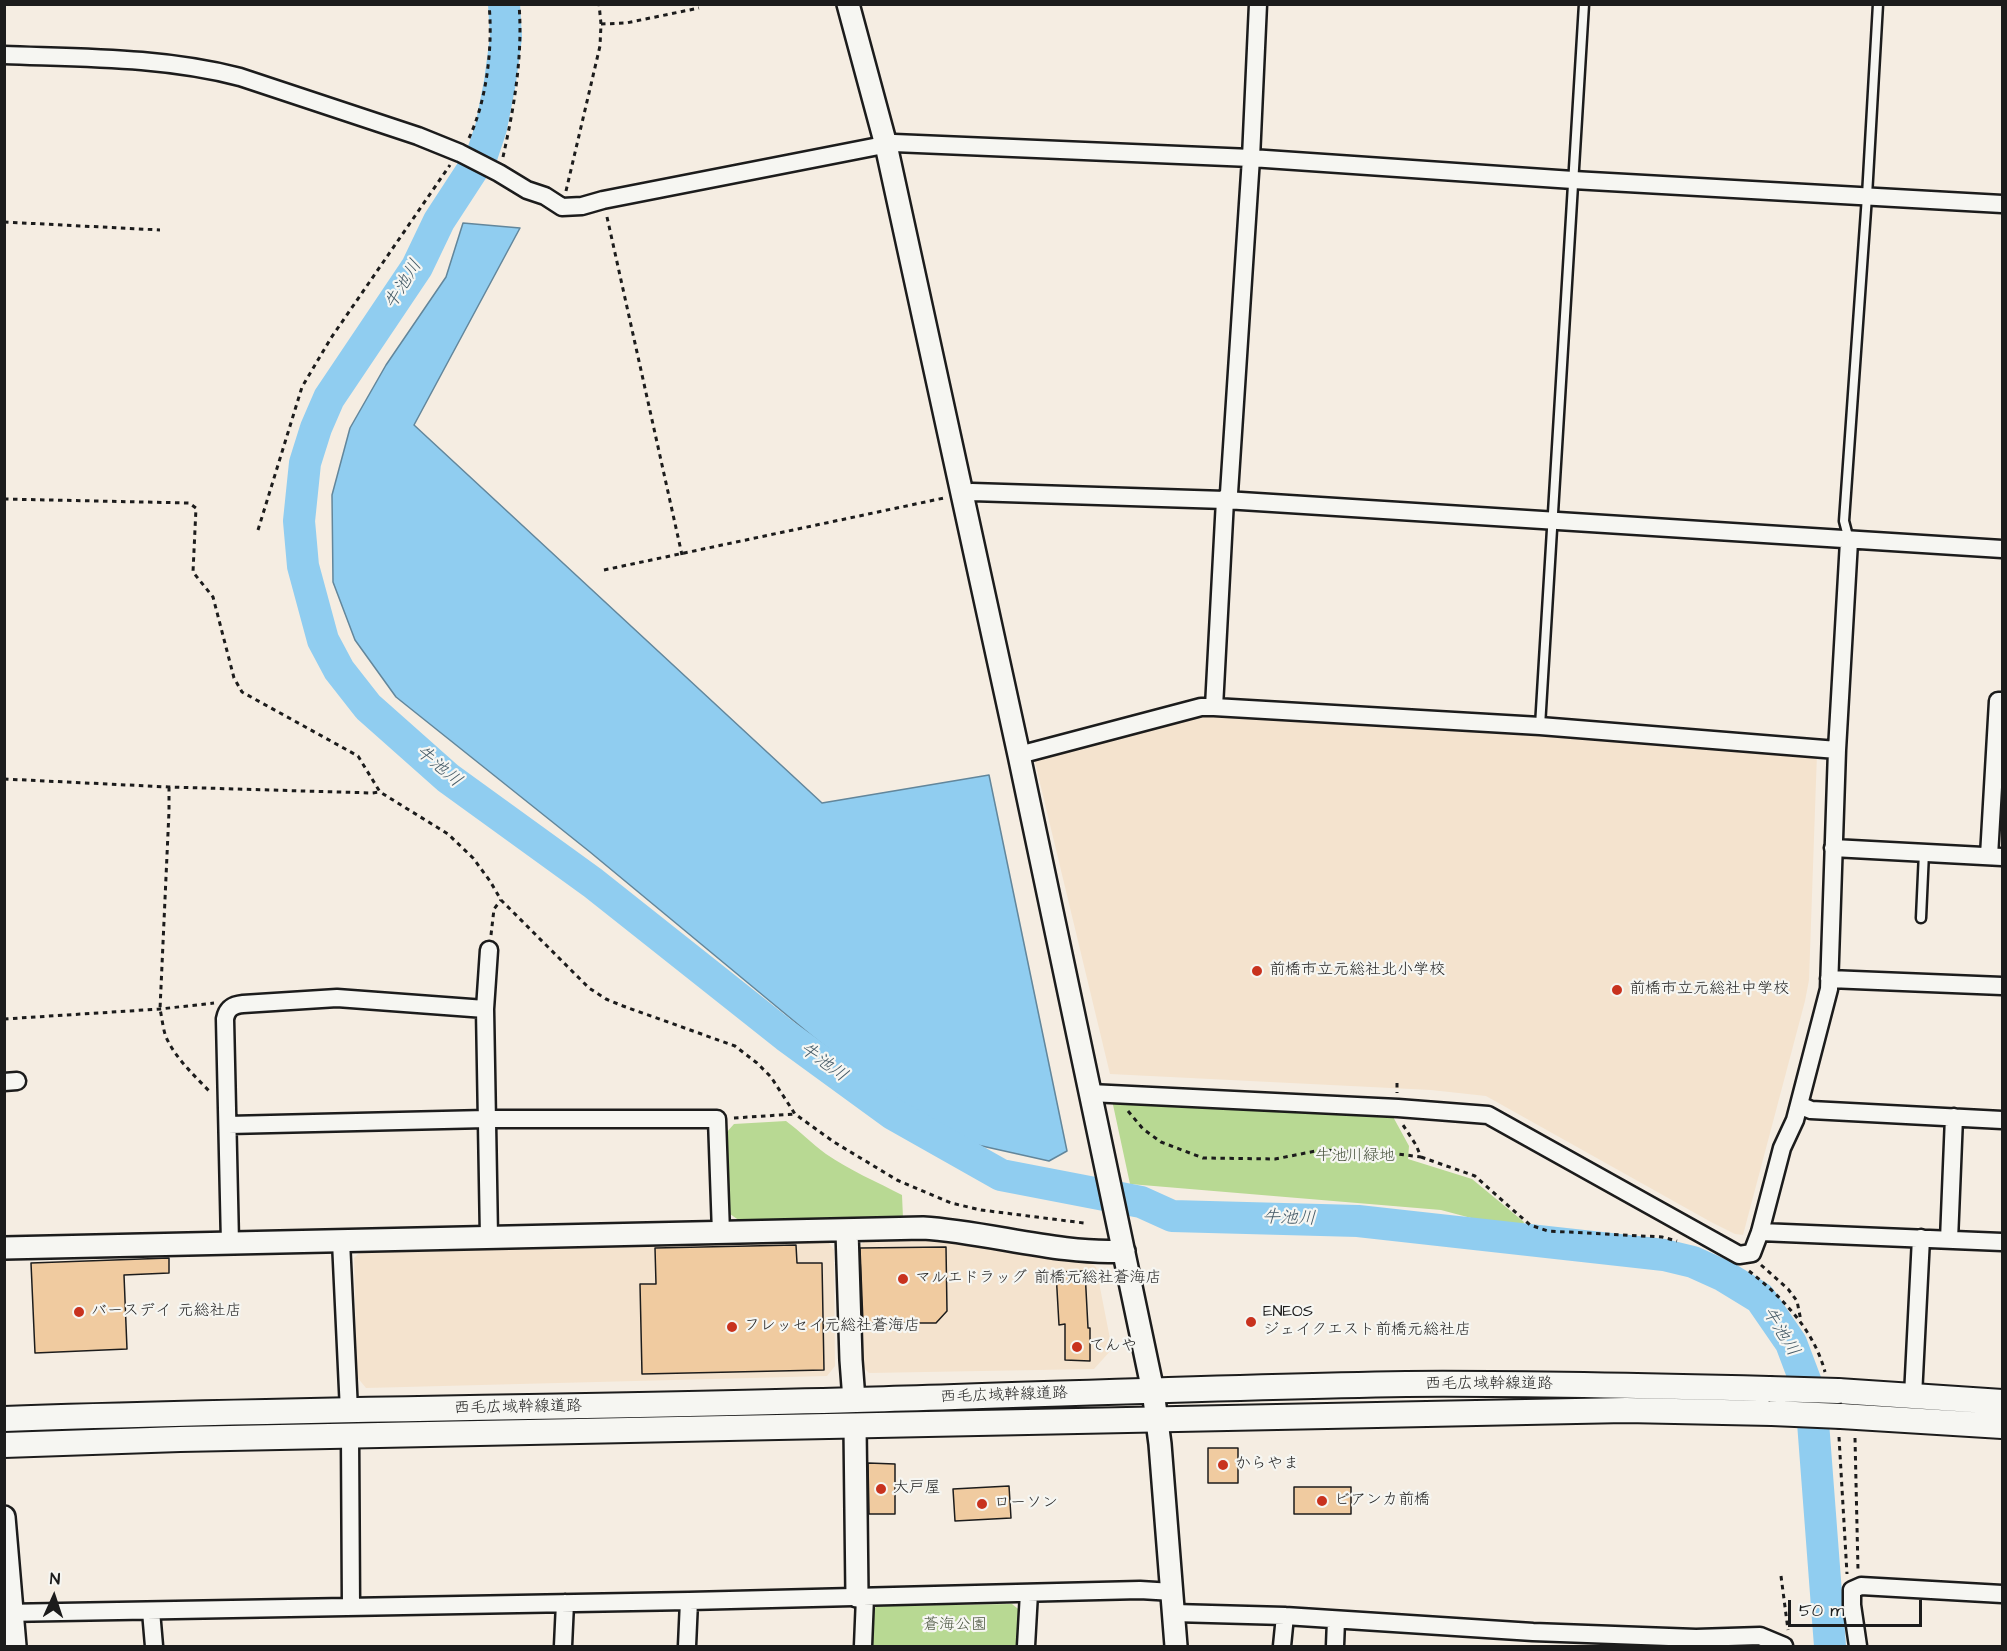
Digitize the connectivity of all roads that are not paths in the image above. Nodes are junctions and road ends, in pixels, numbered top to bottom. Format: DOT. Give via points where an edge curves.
graph roads {
  1 [pos="848,4"];
  2 [pos="1258,4"];
  3 [pos="1584,4"];
  4 [pos="1878,4"];
  5 [pos="4,55"];
  6 [pos="886,145"];
  7 [pos="1251,158"];
  8 [pos="1573,180"];
  9 [pos="1867,196"];
  10 [pos="2002,204"];
  11 [pos="961,495"];
  12 [pos="1225,500"];
  13 [pos="1551,521"];
  14 [pos="1849,541"];
  15 [pos="2002,549"];
  16 [pos="2002,701"];
  17 [pos="1214,706"];
  18 [pos="1539,726"];
  19 [pos="1837,750"];
  20 [pos="1018,755"];
  21 [pos="1833,848"];
  22 [pos="1924,852"];
  23 [pos="1996,857"];
  24 [pos="1921,918"];
  25 [pos="489,950"];
  26 [pos="1829,979"];
  27 [pos="2002,986"];
  28 [pos="485,1009"];
  29 [pos="1090,1093"];
  30 [pos="1799,1105"];
  31 [pos="1954,1117"];
  32 [pos="228,1118"];
  33 [pos="486,1119"];
  34 [pos="2002,1120"];
  35 [pos="848,1231"];
  36 [pos="1760,1232"];
  37 [pos="721,1233"];
  38 [pos="489,1237"];
  39 [pos="1921,1238"];
  40 [pos="1949,1240"];
  41 [pos="341,1241"];
  42 [pos="2002,1242"];
  43 [pos="230,1243"];
  44 [pos="4,1248"];
  45 [pos="1124,1251"];
  46 [pos="1153,1391"];
  47 [pos="1913,1396"];
  48 [pos="854,1401"];
  49 [pos="2002,1402"];
  50 [pos="349,1411"];
  51 [pos="4,1419"];
  52 [pos="1157,1420"];
  53 [pos="855,1426"];
  54 [pos="2002,1426"];
  55 [pos="350,1436"];
  56 [pos="4,1445"];
  57 [pos="4,1517"];
  58 [pos="1173,1592"];
  59 [pos="1029,1593"];
  60 [pos="2002,1594"];
  61 [pos="861,1597"];
  62 [pos="689,1601"];
  63 [pos="565,1604"];
  64 [pos="351,1607"];
  65 [pos="152,1611"];
  66 [pos="9,1613"];
  67 [pos="1174,1613"];
  68 [pos="1285,1616"];
  69 [pos="1336,1620"];
  70 [pos="1532,1639"];
  71 [pos="1783,1646"];
  72 [pos="15,1647"];
  73 [pos="154,1647"];
  74 [pos="563,1647"];
  75 [pos="687,1647"];
  76 [pos="863,1647"];
  77 [pos="1026,1647"];
  78 [pos="1176,1647"];
  79 [pos="1282,1647"];
  80 [pos="1335,1647"];
  81 [pos="1858,1647"];
  1 -- 6 [label="street"];
  2 -- 7 [label="street"];
  3 -- 8 [label="lane"];
  4 -- 9 [label="lane"];
  5 -- 6 [label="street" via="141,61 210,69 270,85 464,155 562,207"];
  6 -- 7 [label="street"];
  6 -- 11 [label="street"];
  7 -- 8 [label="street"];
  7 -- 12 [label="street" via="1229,493"];
  8 -- 9 [label="street"];
  8 -- 13 [label="lane"];
  9 -- 10 [label="street"];
  9 -- 14 [label="lane" via="1844,521"];
  11 -- 12 [label="street" via="972,492"];
  11 -- 20 [label="street"];
  12 -- 13 [label="street"];
  12 -- 17 [label="street"];
  13 -- 14 [label="street"];
  13 -- 18 [label="lane"];
  14 -- 15 [label="street"];
  14 -- 19 [label="street"];
  16 -- 23 [label="street" via="1998,701"];
  17 -- 18 [label="street"];
  17 -- 20 [label="street"];
  18 -- 19 [label="street"];
  19 -- 21 [label="street"];
  20 -- 29 [label="street"];
  21 -- 22 [label="street"];
  21 -- 26 [label="street"];
  22 -- 23 [label="street"];
  22 -- 24 [label="lane"];
  25 -- 28 [label="street"];
  26 -- 27 [label="street"];
  26 -- 30 [label="street"];
  28 -- 32 [label="street" via="337,998 236,1005 225,1018"];
  28 -- 33 [label="street"];
  29 -- 36 [label="street" via="1488,1115 1739,1255 1752,1253"];
  29 -- 45 [label="street"];
  30 -- 31 [label="street" via="1811,1110"];
  30 -- 36 [label="street" via="1782,1148"];
  31 -- 34 [label="street"];
  31 -- 40 [label="street"];
  32 -- 33 [label="street"];
  32 -- 43 [label="street"];
  33 -- 37 [label="street" via="717,1119"];
  33 -- 38 [label="street"];
  35 -- 37 [label="street"];
  35 -- 45 [label="street" via="940,1229 1091,1251"];
  35 -- 48 [label="street"];
  36 -- 39 [label="street"];
  37 -- 38 [label="street"];
  38 -- 41 [label="street"];
  39 -- 40 [label="street"];
  39 -- 47 [label="street"];
  40 -- 42 [label="street"];
  41 -- 43 [label="street"];
  41 -- 50 [label="street"];
  43 -- 44 [label="street"];
  45 -- 46 [label="street"];
  46 -- 47 [label="main road, 西毛広域幹線道路, bridge" via="1408,1384 1769,1389 1833,1386"];
  46 -- 48 [label="main road, 西毛広域幹線道路"];
  46 -- 52 [label="street"];
  47 -- 49 [label="main road, 西毛広域幹線道路"];
  48 -- 50 [label="main road, 西毛広域幹線道路"];
  50 -- 51 [label="main road, 西毛広域幹線道路"];
  52 -- 53 [label="main road, 西毛広域幹線道路"];
  52 -- 54 [label="main road, 西毛広域幹線道路, bridge" via="1626,1410 1772,1413 1845,1427"];
  52 -- 58 [label="street"];
  53 -- 55 [label="main road, 西毛広域幹線道路"];
  53 -- 61 [label="street"];
  55 -- 56 [label="main road, 西毛広域幹線道路"];
  55 -- 64 [label="street"];
  57 -- 66 [label="street"];
  58 -- 59 [label="street"];
  58 -- 67 [label="street"];
  59 -- 61 [label="street"];
  59 -- 77 [label="street"];
  60 -- 81 [label="street" via="1856,1588 1852,1605"];
  61 -- 62 [label="street"];
  61 -- 76 [label="street"];
  62 -- 63 [label="street"];
  62 -- 75 [label="street"];
  63 -- 64 [label="street"];
  63 -- 74 [label="street"];
  64 -- 65 [label="street"];
  65 -- 66 [label="street"];
  65 -- 73 [label="street"];
  66 -- 72 [label="street"];
  67 -- 68 [label="street"];
  67 -- 78 [label="street"];
  68 -- 69 [label="street"];
  68 -- 79 [label="street"];
  69 -- 70 [label="street"];
  69 -- 80 [label="street"];
  70 -- 71 [label="street" via="1760,1636"];
}
